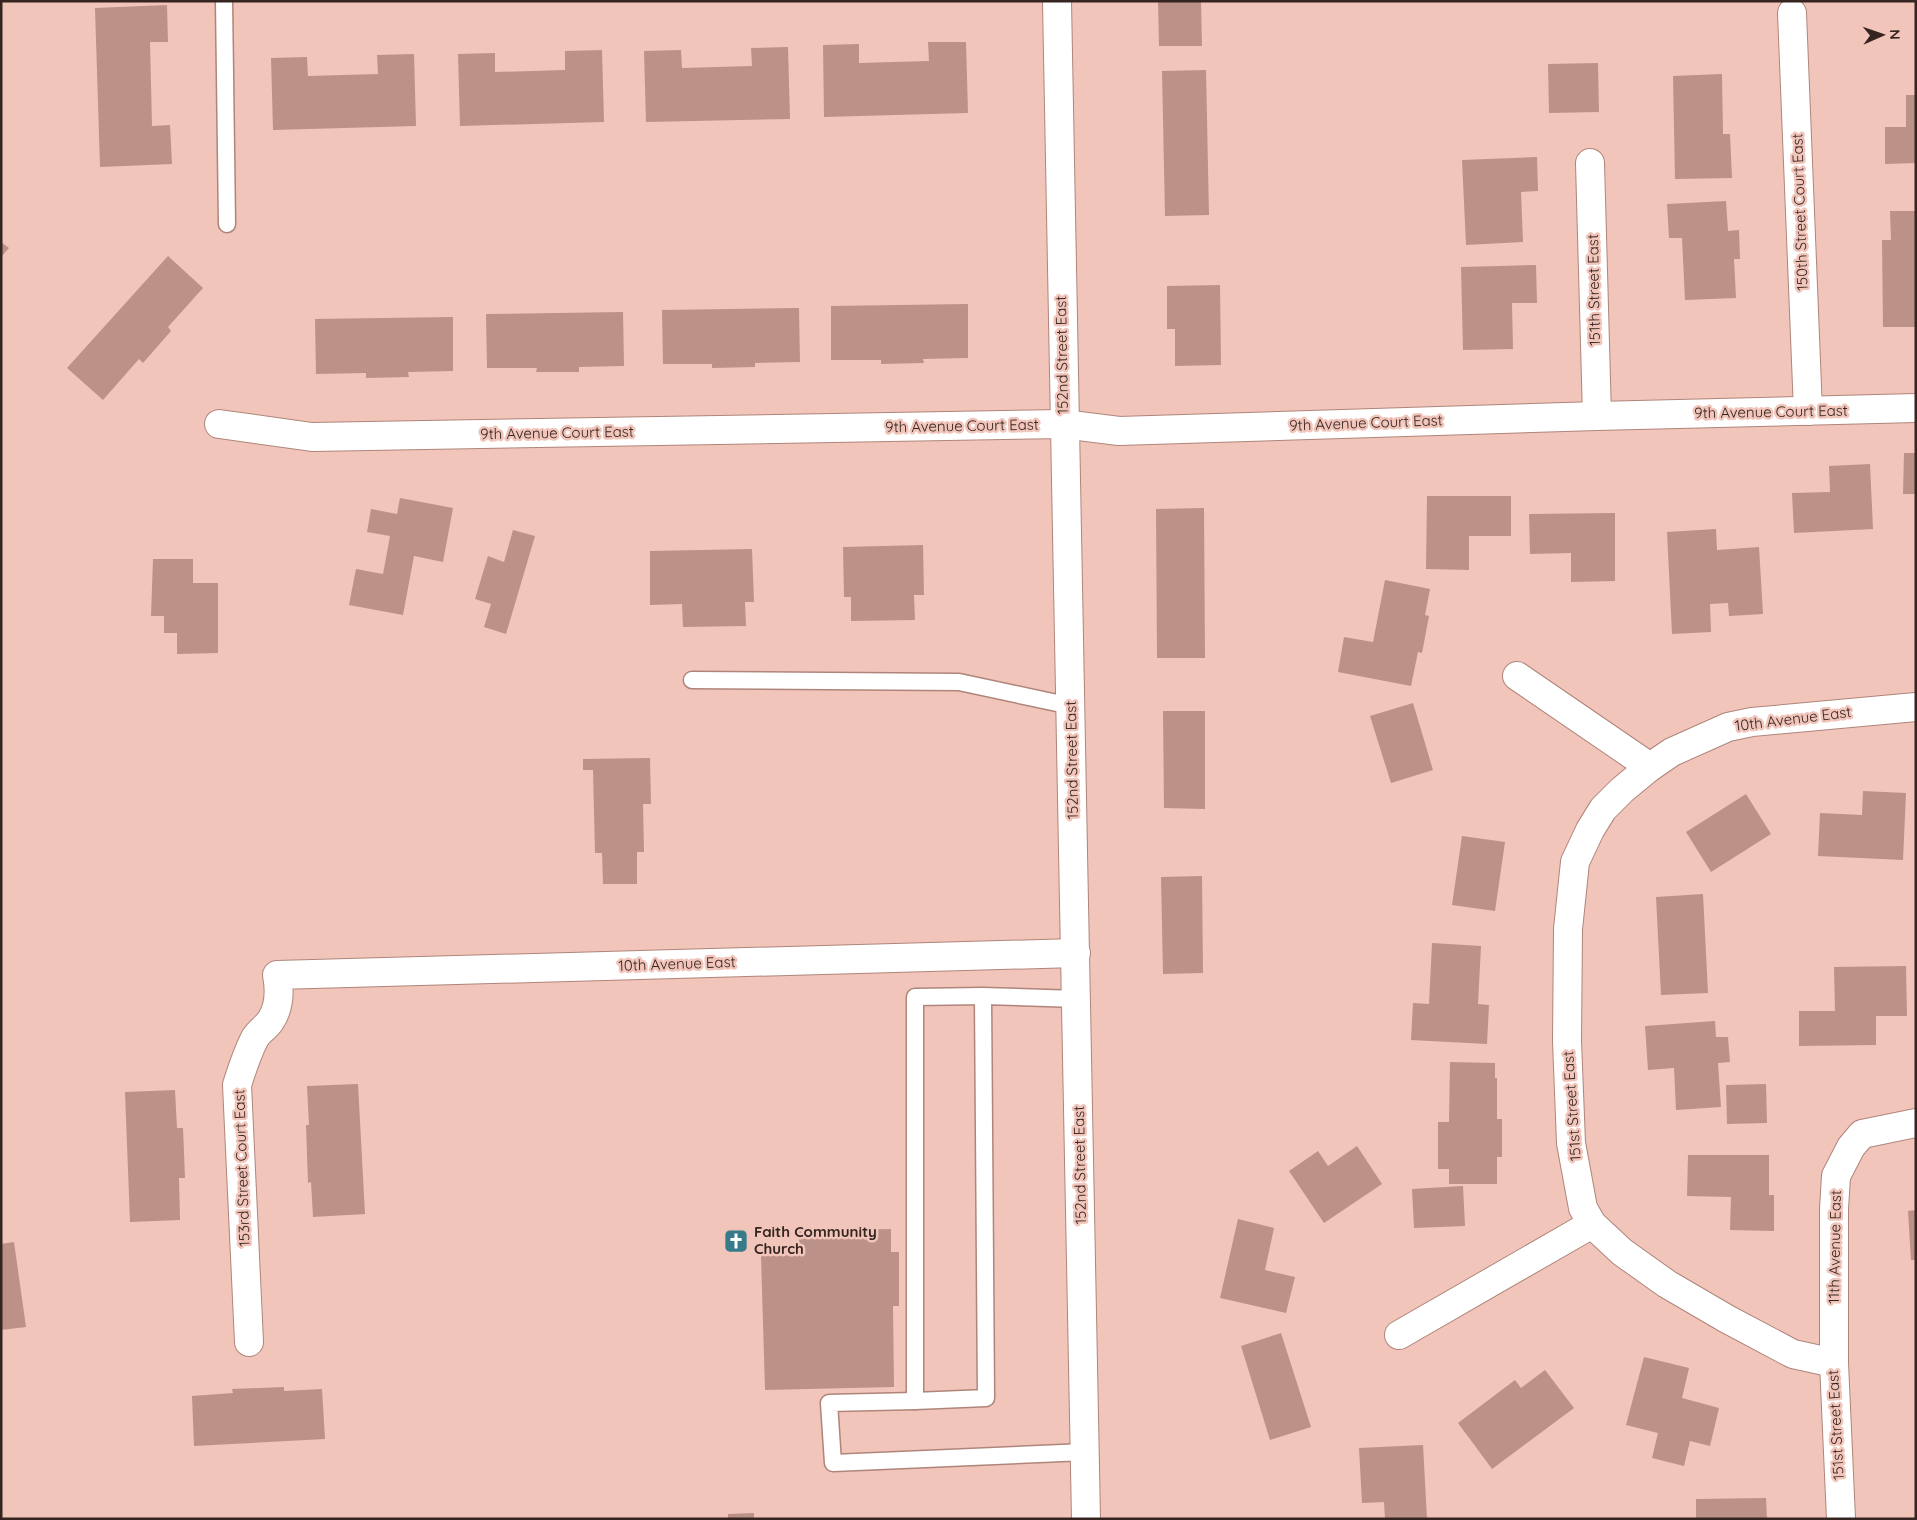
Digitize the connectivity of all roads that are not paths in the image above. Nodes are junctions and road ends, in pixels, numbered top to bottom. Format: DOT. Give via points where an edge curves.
graph roads {
  1 [pos="224,1"];
  2 [pos="1057,1"];
  3 [pos="1792,13"];
  4 [pos="1590,163"];
  5 [pos="227,224"];
  6 [pos="1916,408"];
  7 [pos="1808,411"];
  8 [pos="1597,416"];
  9 [pos="219,424"];
  10 [pos="1064,424"];
  11 [pos="1517,676"];
  12 [pos="692,680"];
  13 [pos="1070,706"];
  14 [pos="1916,707"];
  15 [pos="1650,767"];
  16 [pos="1076,953"];
  17 [pos="277,975"];
  18 [pos="983,996"];
  19 [pos="1078,1000"];
  20 [pos="1916,1123"];
  21 [pos="1592,1224"];
  22 [pos="1399,1335"];
  23 [pos="249,1342"];
  24 [pos="1834,1363"];
  25 [pos="915,1401"];
  26 [pos="1085,1452"];
  27 [pos="1086,1519"];
  28 [pos="1841,1519"];
  1 -- 5 [label="lane"];
  2 -- 10 [label="street, 152nd Street East"];
  3 -- 7 [label="street, 150th Street Court East"];
  4 -- 8 [label="street, 151th Street East"];
  6 -- 7 [label="street, 9th Avenue Court East"];
  7 -- 8 [label="street, 9th Avenue Court East"];
  8 -- 10 [label="street, 9th Avenue Court East" via="1119,431"];
  9 -- 10 [label="street, 9th Avenue Court East" via="312,437"];
  10 -- 13 [label="street, 152nd Street East"];
  11 -- 15 [label="street"];
  12 -- 13 [label="lane" via="959,682"];
  13 -- 16 [label="street, 152nd Street East"];
  14 -- 15 [label="street, 10th Avenue East" via="1752,722 1720,731 1672,752"];
  15 -- 21 [label="street, 151st Street East" via="1603,809 1575,862 1568,929 1567,1041 1571,1143 1583,1208"];
  16 -- 17 [label="street, 10th Avenue East"];
  16 -- 19 [label="street, 152nd Street East"];
  17 -- 23 [label="street, 153rd Street Court East" via="279,1002 271,1020 256,1036 237,1085"];
  18 -- 19 [label="lane"];
  18 -- 25 [label="lane" via="915,997"];
  18 -- 25 [label="lane" via="986,1398"];
  19 -- 26 [label="street, 152nd Street East"];
  20 -- 24 [label="street, 11th Avenue East" via="1862,1134 1851,1147 1836,1176"];
  21 -- 22 [label="street"];
  21 -- 24 [label="street, 151st Street East" via="1622,1252 1667,1284 1727,1319 1793,1354"];
  24 -- 28 [label="street, 151st Street East"];
  25 -- 26 [label="lane" via="829,1403 833,1463"];
  26 -- 27 [label="street, 152nd Street East"];
}
